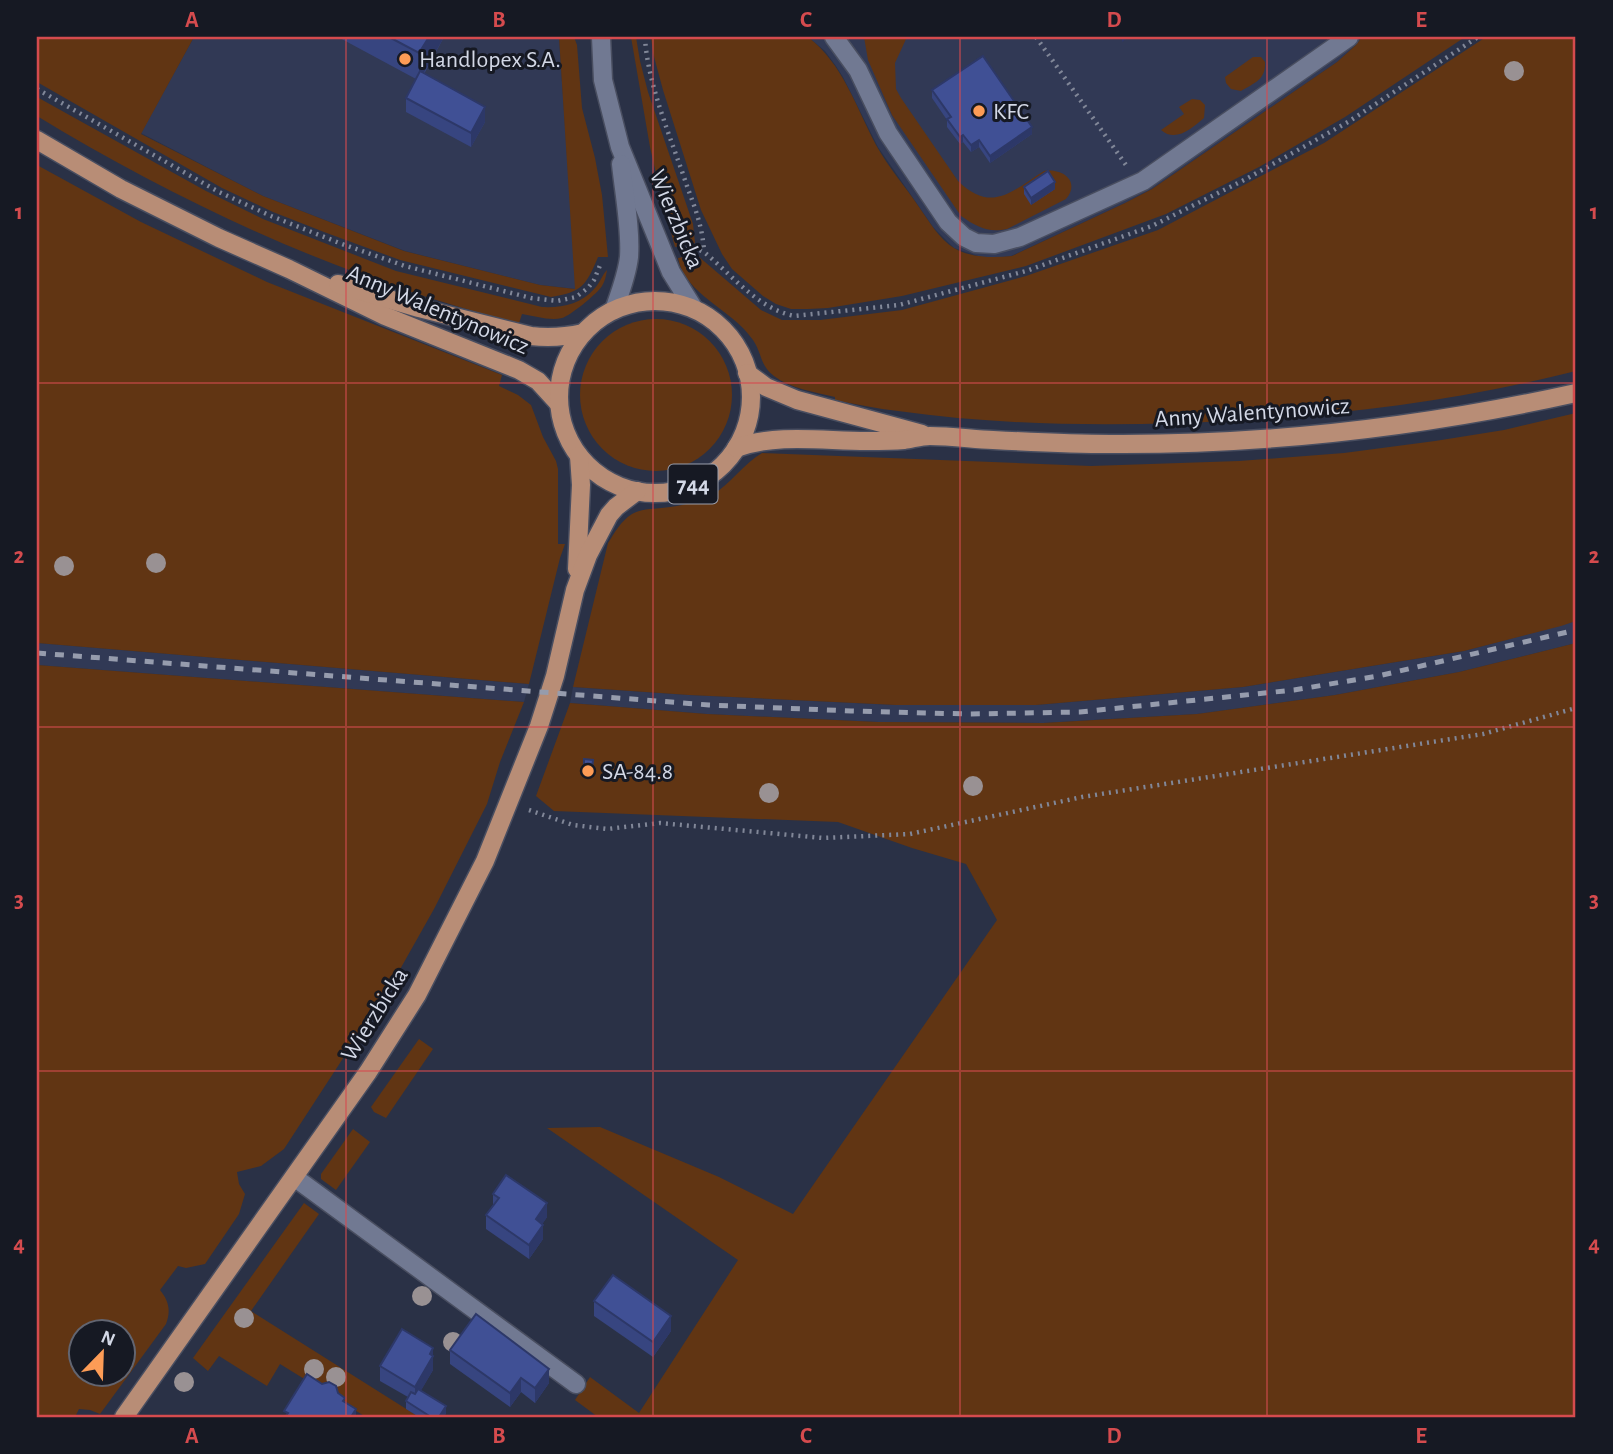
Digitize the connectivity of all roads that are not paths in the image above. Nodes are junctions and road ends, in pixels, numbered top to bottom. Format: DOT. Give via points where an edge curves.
graph roads {
  1 [pos="834,37"];
  2 [pos="1349,37"];
  3 [pos="603,40"];
  4 [pos="37,141"];
  5 [pos="620,147"];
  6 [pos="289,269"];
  7 [pos="694,309"];
  8 [pos="614,310"];
  9 [pos="583,333"];
  10 [pos="747,373"];
  11 [pos="1576,393"];
  12 [pos="559,404"];
  13 [pos="929,436"];
  14 [pos="736,448"];
  15 [pos="579,456"];
  16 [pos="637,491"];
  17 [pos="575,590"];
  18 [pos="294,1177"];
  19 [pos="576,1384"];
  20 [pos="124,1417"];
  1 -- 2 [label="street" via="858,70 888,133 948,222 976,243 995,244 1138,183"];
  3 -- 5 [label="street, Wierzbicka / 744" via="603,80"];
  4 -- 6 [label="main road, Anny Walentynowicz" via="158,208"];
  5 -- 7 [label="street, Wierzbicka / 744" via="671,272"];
  5 -- 8 [label="street, Wierzbicka / 744" via="629,258"];
  6 -- 9 [label="main road, Anny Walentynowicz" via="531,336"];
  6 -- 12 [label="main road, Anny Walentynowicz" via="385,316 519,370 538,381"];
  7 -- 8 [label="main road, 744" via="649,301"];
  7 -- 10 [label="main road, 744" via="723,330"];
  8 -- 9 [label="main road, 744"];
  9 -- 12 [label="main road, 744" via="566,361"];
  10 -- 13 [label="main road, Anny Walentynowicz" via="797,400"];
  10 -- 14 [label="main road, 744" via="749,416"];
  11 -- 13 [label="main road, Anny Walentynowicz" via="1419,422 1261,439 1109,444"];
  12 -- 15 [label="main road, 744" via="567,435"];
  13 -- 14 [label="main road, Anny Walentynowicz" via="868,441 776,439"];
  14 -- 16 [label="main road, 744" via="713,473 693,484 660,492"];
  15 -- 16 [label="main road, 744" via="605,478"];
  15 -- 17 [label="main road, Wierzbicka / 744"];
  16 -- 17 [label="main road, Wierzbicka / 744" via="609,515 587,555"];
  17 -- 18 [label="main road, Wierzbicka / 744" via="539,726 471,890 417,995"];
  18 -- 19 [label="street"];
  18 -- 20 [label="main road, Wierzbicka / 744"];
}
